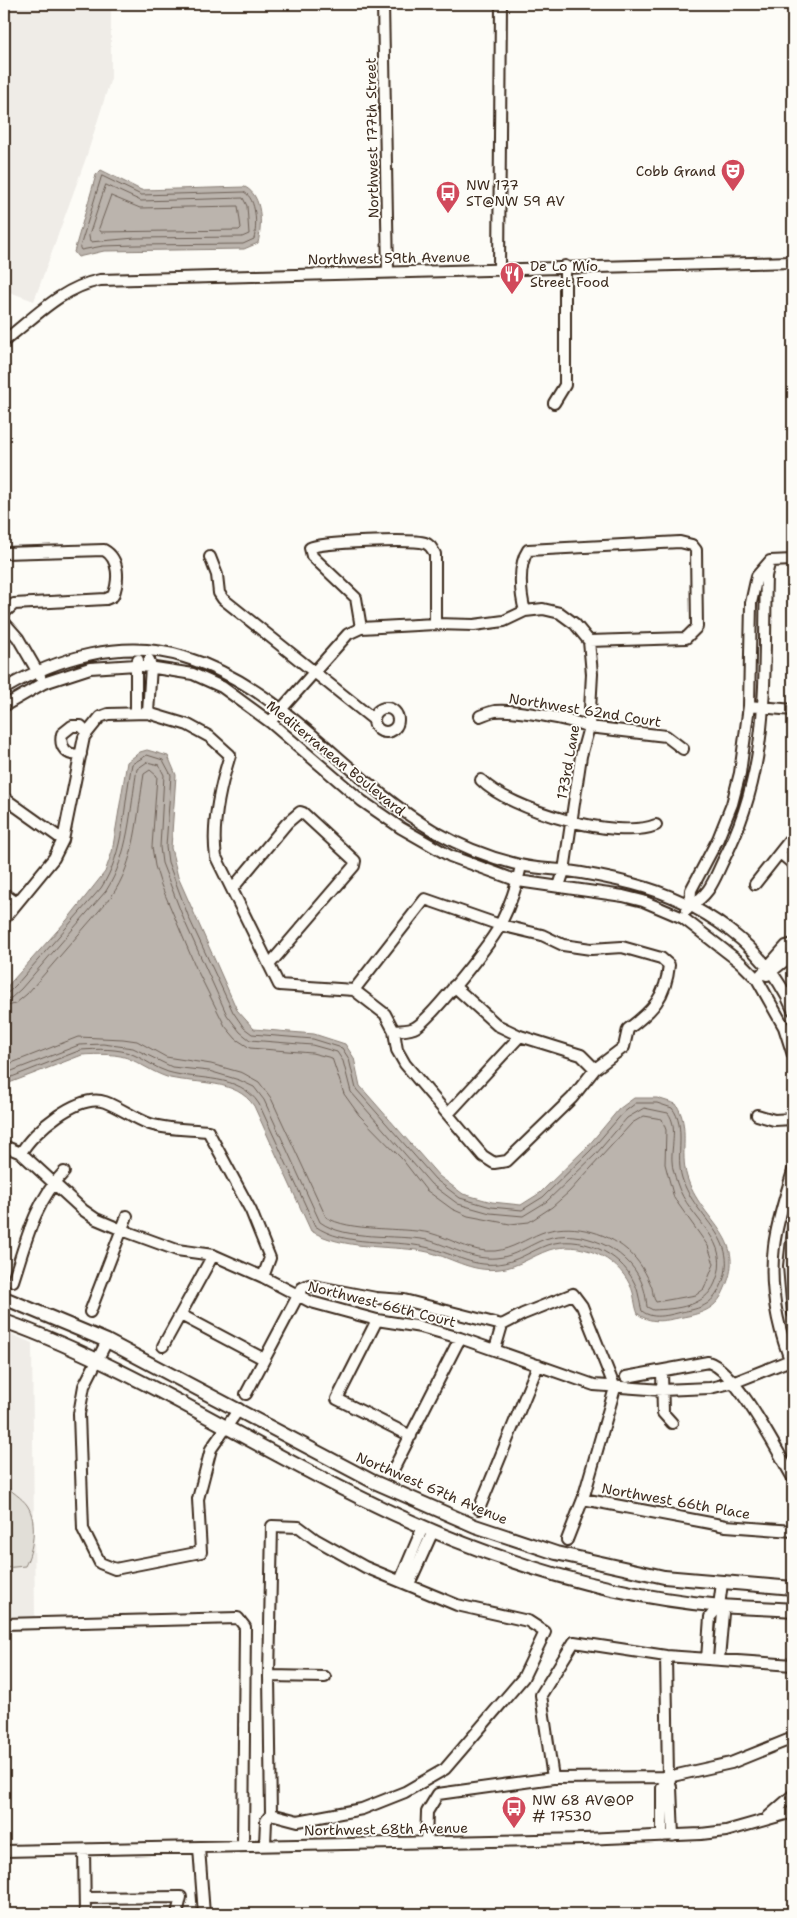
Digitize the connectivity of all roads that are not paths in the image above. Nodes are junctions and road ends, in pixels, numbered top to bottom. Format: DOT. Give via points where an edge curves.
graph roads {
  1 [pos="383,4"];
  2 [pos="501,4"];
  3 [pos="793,262"];
  4 [pos="565,266"];
  5 [pos="499,269"];
  6 [pos="388,271"];
  7 [pos="4,341"];
  8 [pos="554,403"];
  9 [pos="4,553"];
  10 [pos="210,557"];
  11 [pos="793,560"];
  12 [pos="770,561"];
  13 [pos="525,610"];
  14 [pos="4,613"];
  15 [pos="4,622"];
  16 [pos="436,624"];
  17 [pos="361,628"];
  18 [pos="589,641"];
  19 [pos="144,651"];
  20 [pos="136,664"];
  21 [pos="152,666"];
  22 [pos="37,671"];
  23 [pos="315,671"];
  24 [pos="44,683"];
  25 [pos="4,689"];
  26 [pos="4,706"];
  27 [pos="749,706"];
  28 [pos="764,707"];
  29 [pos="282,709"];
  30 [pos="793,710"];
  31 [pos="136,712"];
  32 [pos="148,713"];
  33 [pos="480,716"];
  34 [pos="373,719"];
  35 [pos="270,722"];
  36 [pos="588,727"];
  37 [pos="88,732"];
  38 [pos="683,749"];
  39 [pos="81,754"];
  40 [pos="481,780"];
  41 [pos="4,798"];
  42 [pos="572,821"];
  43 [pos="656,825"];
  44 [pos="793,836"];
  45 [pos="63,840"];
  46 [pos="780,853"];
  47 [pos="793,864"];
  48 [pos="521,866"];
  49 [pos="564,871"];
  50 [pos="518,881"];
  51 [pos="755,884"];
  52 [pos="559,886"];
  53 [pos="232,889"];
  54 [pos="4,894"];
  55 [pos="17,903"];
  56 [pos="690,906"];
  57 [pos="683,918"];
  58 [pos="4,919"];
  59 [pos="500,925"];
  60 [pos="793,944"];
  61 [pos="793,954"];
  62 [pos="269,965"];
  63 [pos="770,969"];
  64 [pos="756,979"];
  65 [pos="454,986"];
  66 [pos="354,990"];
  67 [pos="793,1010"];
  68 [pos="394,1031"];
  69 [pos="520,1036"];
  70 [pos="793,1055"];
  71 [pos="595,1069"];
  72 [pos="448,1114"];
  73 [pos="757,1115"];
  74 [pos="793,1120"];
  75 [pos="4,1146"];
  76 [pos="21,1153"];
  77 [pos="793,1171"];
  78 [pos="64,1172"];
  79 [pos="53,1183"];
  80 [pos="127,1216"];
  81 [pos="122,1230"];
  82 [pos="793,1231"];
  83 [pos="213,1255"];
  84 [pos="263,1277"];
  85 [pos="13,1281"];
  86 [pos="298,1297"];
  87 [pos="4,1298"];
  88 [pos="90,1312"];
  89 [pos="793,1312"];
  90 [pos="181,1315"];
  91 [pos="377,1320"];
  92 [pos="4,1321"];
  93 [pos="502,1325"];
  94 [pos="460,1338"];
  95 [pos="107,1341"];
  96 [pos="163,1346"];
  97 [pos="495,1349"];
  98 [pos="264,1359"];
  99 [pos="97,1361"];
  100 [pos="792,1362"];
  101 [pos="538,1366"];
  102 [pos="662,1370"];
  103 [pos="626,1377"];
  104 [pos="735,1382"];
  105 [pos="615,1388"];
  106 [pos="662,1390"];
  107 [pos="246,1394"];
  108 [pos="239,1409"];
  109 [pos="672,1423"];
  110 [pos="225,1428"];
  111 [pos="411,1436"];
  112 [pos="393,1470"];
  113 [pos="793,1478"];
  114 [pos="583,1499"];
  115 [pos="437,1509"];
  116 [pos="479,1509"];
  117 [pos="428,1529"];
  118 [pos="793,1531"];
  119 [pos="567,1540"];
  120 [pos="404,1582"];
  121 [pos="722,1583"];
  122 [pos="793,1588"];
  123 [pos="720,1606"];
  124 [pos="793,1610"];
  125 [pos="4,1624"];
  126 [pos="666,1656"];
  127 [pos="707,1658"];
  128 [pos="719,1659"];
  129 [pos="793,1665"];
  130 [pos="269,1676"];
  131 [pos="325,1677"];
  132 [pos="793,1738"];
  133 [pos="668,1777"];
  134 [pos="553,1778"];
  135 [pos="793,1796"];
  136 [pos="793,1812"];
  137 [pos="271,1814"];
  138 [pos="767,1818"];
  139 [pos="662,1836"];
  140 [pos="673,1836"];
  141 [pos="426,1841"];
  142 [pos="266,1844"];
  143 [pos="243,1845"];
  144 [pos="199,1848"];
  145 [pos="84,1850"];
  146 [pos="4,1852"];
  147 [pos="85,1898"];
  148 [pos="85,1914"];
  149 [pos="177,1914"];
  150 [pos="204,1914"];
  1 -- 6 [label="street, Northwest 177th Street"];
  2 -- 5 [label="street"];
  3 -- 4 [label="street, Northwest 59th Avenue"];
  4 -- 5 [label="street, Northwest 59th Avenue"];
  4 -- 8 [label="street" via="565,385"];
  5 -- 6 [label="street, Northwest 59th Avenue"];
  6 -- 7 [label="street, Northwest 59th Avenue" via="100,280 77,286 63,294"];
  9 -- 14 [label="street" via="104,550 111,554 116,564 117,586 113,596 106,599 14,604"];
  10 -- 23 [label="street" via="223,599"];
  11 -- 12 [label="street"];
  12 -- 27 [label="street" via="758,576 751,604"];
  12 -- 28 [label="street" via="766,576"];
  13 -- 16 [label="street" via="504,621 474,625"];
  13 -- 18 [label="street" via="543,608 560,613 575,624"];
  13 -- 18 [label="street" via="522,559 528,550 680,542 692,545 696,550 697,627 692,634 686,638"];
  15 -- 22 [label="street"];
  16 -- 17 [label="street"];
  16 -- 17 [label="street" via="435,554 431,546 424,542 315,545 310,548 312,556 356,598"];
  17 -- 23 [label="street" via="348,634"];
  18 -- 36 [label="street, 173rd Lane" via="592,674"];
  19 -- 20 [label="street"];
  19 -- 21 [label="street"];
  19 -- 22 [label="street, Mediterranean Boulevard" via="122,650 72,658"];
  19 -- 29 [label="street, Mediterranean Boulevard" via="183,656 249,685"];
  20 -- 21 [label="street, Mediterranean Boulevard"];
  20 -- 24 [label="street, Mediterranean Boulevard" via="90,668"];
  20 -- 31 [label="street"];
  21 -- 32 [label="street"];
  21 -- 35 [label="street, Mediterranean Boulevard" via="193,674 222,687"];
  22 -- 24 [label="street"];
  22 -- 25 [label="street, Mediterranean Boulevard"];
  23 -- 29 [label="street"];
  23 -- 34 [label="street"];
  24 -- 26 [label="street, Mediterranean Boulevard"];
  27 -- 28 [label="street"];
  27 -- 56 [label="street" via="740,773 732,804 691,890"];
  28 -- 30 [label="street"];
  28 -- 56 [label="street" via="759,754 745,811 704,897"];
  29 -- 35 [label="street"];
  29 -- 48 [label="street, Mediterranean Boulevard" via="400,810 477,851"];
  31 -- 32 [label="street"];
  31 -- 37 [label="street" via="100,716"];
  32 -- 53 [label="street" via="188,725 210,737 230,756 220,788 214,845 216,857"];
  33 -- 36 [label="street, Northwest 62nd Court" via="495,711 512,712 577,722"];
  35 -- 50 [label="street, Mediterranean Boulevard" via="362,801 401,828 450,856"];
  36 -- 38 [label="street, Northwest 62nd Court" via="666,736"];
  36 -- 42 [label="street, 173rd Lane"];
  37 -- 39 [label="street"];
  37 -- 39 [label="street" via="81,726 72,726 62,734 65,750"];
  39 -- 45 [label="street"];
  40 -- 42 [label="street" via="491,790 525,808"];
  41 -- 45 [label="street"];
  42 -- 43 [label="street" via="628,829 646,829"];
  42 -- 49 [label="street, 173rd Lane"];
  44 -- 46 [label="street"];
  45 -- 55 [label="street" via="54,858"];
  46 -- 47 [label="street"];
  46 -- 51 [label="street"];
  48 -- 49 [label="street, Mediterranean Boulevard"];
  48 -- 50 [label="street"];
  49 -- 52 [label="street, 173rd Lane"];
  49 -- 56 [label="street, Mediterranean Boulevard" via="634,884"];
  50 -- 52 [label="street, Mediterranean Boulevard"];
  50 -- 59 [label="street"];
  52 -- 57 [label="street, Mediterranean Boulevard" via="643,901"];
  53 -- 62 [label="street"];
  53 -- 62 [label="street" via="296,813 303,812 355,862"];
  54 -- 55 [label="street"];
  55 -- 58 [label="street"];
  56 -- 57 [label="street"];
  56 -- 63 [label="street, Mediterranean Boulevard" via="726,927"];
  57 -- 64 [label="street, Mediterranean Boulevard" via="734,957"];
  59 -- 65 [label="street"];
  59 -- 66 [label="street" via="424,898"];
  59 -- 71 [label="street" via="542,935 563,945 590,949 622,947 661,958 669,965 655,1007 628,1029 624,1047"];
  60 -- 63 [label="street" via="786,946"];
  61 -- 63 [label="street"];
  62 -- 66 [label="street" via="279,985"];
  63 -- 64 [label="street"];
  63 -- 67 [label="street, Mediterranean Boulevard"];
  64 -- 70 [label="street, Mediterranean Boulevard" via="784,1027"];
  65 -- 68 [label="street" via="421,1024 414,1029"];
  65 -- 69 [label="street" via="497,1025"];
  66 -- 68 [label="street" via="385,1014"];
  68 -- 72 [label="street" via="397,1050 406,1064"];
  69 -- 71 [label="street" via="581,1055"];
  69 -- 72 [label="street"];
  71 -- 72 [label="street" via="572,1098 507,1162 494,1163 483,1156"];
  73 -- 74 [label="street" via="774,1120"];
  75 -- 76 [label="street, Northwest 66th Court"];
  76 -- 79 [label="street, Northwest 66th Court"];
  76 -- 84 [label="street" via="44,1126 93,1100 151,1124 208,1131 251,1211 270,1258"];
  77 -- 100 [label="street" via="774,1247 776,1306 783,1343"];
  78 -- 79 [label="street"];
  79 -- 81 [label="street, Northwest 66th Court" via="96,1219"];
  79 -- 85 [label="street" via="38,1206"];
  80 -- 81 [label="street"];
  81 -- 83 [label="street, Northwest 66th Court" via="177,1250"];
  81 -- 88 [label="street"];
  82 -- 89 [label="street" via="789,1266"];
  83 -- 84 [label="street, Northwest 66th Court"];
  83 -- 90 [label="street"];
  84 -- 86 [label="street, Northwest 66th Court"];
  86 -- 91 [label="street, Northwest 66th Court"];
  86 -- 93 [label="street" via="302,1288 321,1286 412,1302"];
  86 -- 98 [label="street"];
  87 -- 95 [label="main road, Northwest 67th Avenue"];
  90 -- 96 [label="street"];
  90 -- 98 [label="street"];
  91 -- 94 [label="street, Northwest 66th Court"];
  91 -- 111 [label="street" via="337,1399"];
  92 -- 99 [label="main road"];
  93 -- 97 [label="street"];
  93 -- 105 [label="street" via="573,1294 582,1306"];
  94 -- 97 [label="street, Northwest 66th Court"];
  94 -- 111 [label="street"];
  95 -- 99 [label="street"];
  95 -- 108 [label="main road, Northwest 67th Avenue"];
  97 -- 101 [label="street, Northwest 66th Court"];
  98 -- 107 [label="street"];
  99 -- 110 [label="main road"];
  99 -- 110 [label="street" via="84,1386 79,1414 83,1529 100,1563 114,1569 201,1552 198,1499 210,1449"];
  100 -- 104 [label="street, Northwest 66th Court"];
  101 -- 105 [label="street, Northwest 66th Court" via="594,1386"];
  101 -- 116 [label="street"];
  102 -- 103 [label="street"];
  102 -- 104 [label="street" via="708,1362 717,1364"];
  102 -- 106 [label="street"];
  104 -- 106 [label="street, Northwest 66th Court" via="710,1388"];
  104 -- 113 [label="street"];
  105 -- 106 [label="street, Northwest 66th Court"];
  105 -- 114 [label="street"];
  106 -- 109 [label="street" via="662,1414"];
  108 -- 110 [label="street"];
  108 -- 115 [label="main road, Northwest 67th Avenue" via="372,1481"];
  110 -- 117 [label="main road" via="362,1499"];
  111 -- 112 [label="street"];
  114 -- 118 [label="street, Northwest 66th Place" via="726,1526"];
  114 -- 119 [label="street"];
  115 -- 117 [label="main road"];
  115 -- 121 [label="main road, Northwest 67th Avenue" via="475,1526 556,1553 664,1576"];
  117 -- 120 [label="street"];
  117 -- 123 [label="main road" via="468,1546 549,1572 659,1597"];
  120 -- 130 [label="street" via="365,1567 299,1527 272,1526"];
  120 -- 137 [label="street" via="457,1605 528,1621 544,1632 523,1678 445,1769 405,1792 362,1809 298,1820"];
  121 -- 122 [label="main road, Northwest 67th Avenue"];
  121 -- 123 [label="street"];
  123 -- 124 [label="main road"];
  123 -- 127 [label="street" via="710,1617"];
  123 -- 128 [label="street" via="723,1613"];
  125 -- 143 [label="street" via="238,1618 245,1627"];
  126 -- 127 [label="street"];
  126 -- 133 [label="street"];
  126 -- 134 [label="street" via="574,1642 541,1695"];
  127 -- 128 [label="street"];
  128 -- 129 [label="street"];
  130 -- 131 [label="street"];
  130 -- 137 [label="street"];
  132 -- 133 [label="street" via="732,1764"];
  133 -- 134 [label="street"];
  133 -- 139 [label="street" via="662,1788"];
  133 -- 140 [label="street"];
  134 -- 141 [label="street" via="438,1794 427,1812"];
  135 -- 138 [label="street"];
  136 -- 138 [label="street"];
  137 -- 142 [label="street" via="266,1821"];
  138 -- 140 [label="street, Northwest 68th Avenue" via="726,1830"];
  139 -- 140 [label="street, Northwest 68th Avenue"];
  139 -- 141 [label="street, Northwest 68th Avenue"];
  141 -- 142 [label="street, Northwest 68th Avenue"];
  142 -- 143 [label="street, Northwest 68th Avenue"];
  143 -- 144 [label="street, Northwest 68th Avenue"];
  144 -- 145 [label="street, Northwest 68th Avenue"];
  144 -- 150 [label="street"];
  145 -- 146 [label="street, Northwest 68th Avenue"];
  145 -- 147 [label="street"];
  147 -- 148 [label="street"];
  147 -- 149 [label="street" via="181,1898"];
}
